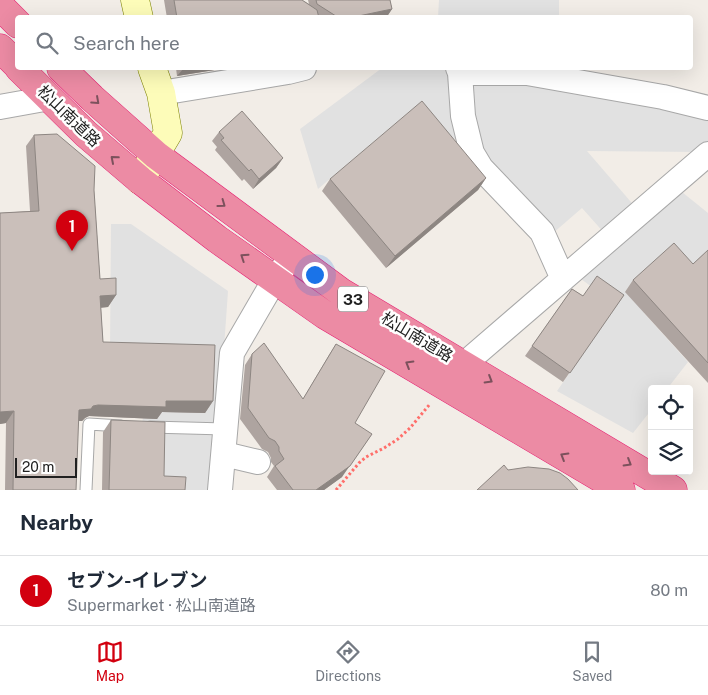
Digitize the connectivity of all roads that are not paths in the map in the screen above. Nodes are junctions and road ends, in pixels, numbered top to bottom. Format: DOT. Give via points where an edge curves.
graph roads {
  1 [pos="135,0"];
  2 [pos="0,6"];
  3 [pos="138,15"];
  4 [pos="15,21"];
  5 [pos="0,48"];
  6 [pos="15,63"];
  7 [pos="22,70"];
  8 [pos="64,70"];
  9 [pos="153,70"];
  10 [pos="296,70"];
  11 [pos="459,70"];
  12 [pos="161,93"];
  13 [pos="50,98"];
  14 [pos="0,107"];
  15 [pos="708,108"];
  16 [pos="708,154"];
  17 [pos="156,155"];
  18 [pos="140,180"];
  19 [pos="292,256"];
  20 [pos="563,278"];
  21 [pos="276,279"];
  22 [pos="464,365"];
  23 [pos="446,386"];
  24 [pos="225,429"];
  25 [pos="224,454"];
  26 [pos="258,462"];
  27 [pos="86,490"];
  28 [pos="220,490"];
  29 [pos="621,490"];
  30 [pos="673,490"];
  1 -- 3 [label="street"];
  2 -- 4 [label="highway"];
  5 -- 6 [label="highway, 松山南道路 / 33"];
  7 -- 13 [label="highway, 松山南道路 / 33"];
  8 -- 17 [label="highway, 松山南道路 / 33, one-way"];
  9 -- 12 [label="street"];
  10 -- 12 [label="street"];
  11 -- 15 [label="street" via="527,73"];
  11 -- 20 [label="street" via="463,116 472,153 481,168 542,232"];
  12 -- 17 [label="street" via="168,133"];
  13 -- 14 [label="street"];
  18 -- 13 [label="highway, 松山南道路 / 33, one-way"];
  16 -- 20 [label="street"];
  17 -- 18 [label="street"];
  17 -- 19 [label="highway, 松山南道路 / 33, one-way"];
  21 -- 18 [label="highway, 松山南道路 / 33, one-way"];
  19 -- 21 [label="street"];
  19 -- 22 [label="highway, 松山南道路 / 33" via="341,292"];
  20 -- 22 [label="street"];
  23 -- 21 [label="highway, 松山南道路 / 33, one-way" via="325,315"];
  21 -- 24 [label="street" via="232,353"];
  22 -- 23 [label="street"];
  22 -- 30 [label="highway, 松山南道路 / 33, one-way"];
  29 -- 23 [label="highway, 松山南道路 / 33, one-way"];
  24 -- 25 [label="street"];
  24 -- 27 [label="lane" via="89,424"];
  25 -- 26 [label="street"];
  25 -- 28 [label="street"];
}
